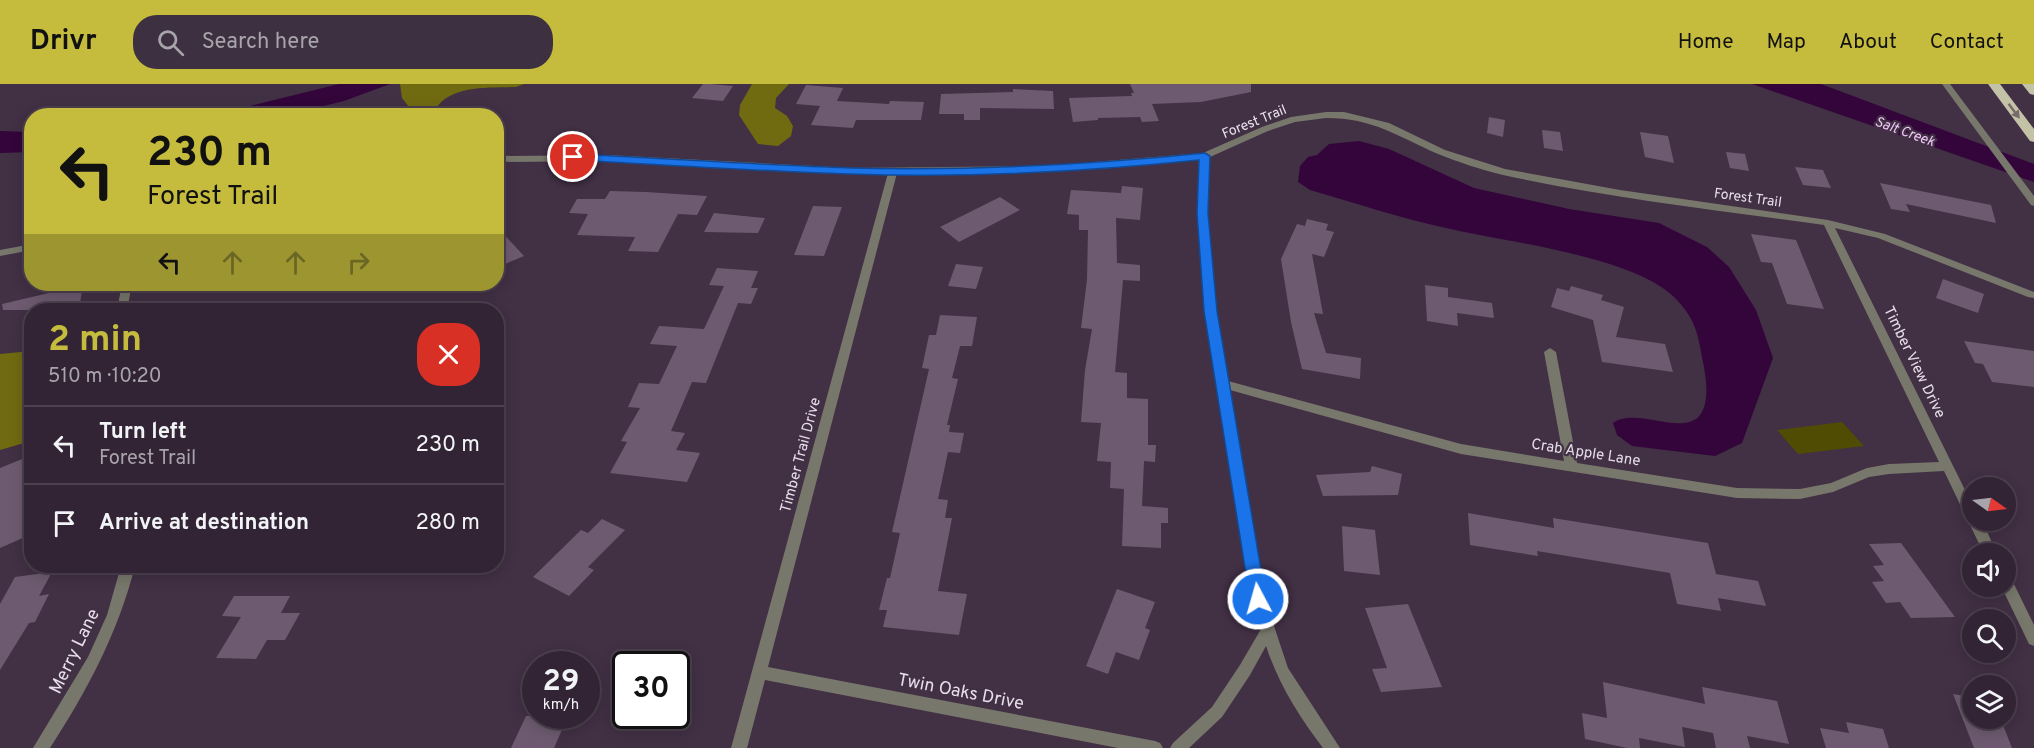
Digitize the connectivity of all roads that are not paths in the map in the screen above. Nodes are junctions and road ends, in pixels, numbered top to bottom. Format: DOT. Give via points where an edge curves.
graph roads {
  1 [pos="1946,84"];
  2 [pos="1994,84"];
  3 [pos="2028,84"];
  4 [pos="2034,92"];
  5 [pos="2034,138"];
  6 [pos="1205,156"];
  7 [pos="504,159"];
  8 [pos="892,171"];
  9 [pos="2034,204"];
  10 [pos="1828,223"];
  11 [pos="24,249"];
  12 [pos="0,253"];
  13 [pos="2032,295"];
  14 [pos="1550,352"];
  15 [pos="1223,384"];
  16 [pos="1571,465"];
  17 [pos="1948,466"];
  18 [pos="1962,495"];
  19 [pos="126,573"];
  20 [pos="2013,597"];
  21 [pos="1268,628"];
  22 [pos="2034,640"];
  23 [pos="759,672"];
  24 [pos="41,748"];
  25 [pos="739,748"];
  26 [pos="1155,748"];
  27 [pos="1178,748"];
  28 [pos="1332,748"];
  1 -- 9 [label="street"];
  2 -- 5 [label="highway, one-way"];
  3 -- 4 [label="highway"];
  6 -- 8 [label="street, Forest Trail" via="1046,169"];
  6 -- 10 [label="street, Forest Trail" via="1294,119 1344,115 1386,124 1442,152 1503,172"];
  6 -- 15 [label="street" via="1203,231 1210,311"];
  7 -- 8 [label="street, Forest Trail" via="607,158"];
  8 -- 23 [label="street, Timber Trail Drive"];
  10 -- 13 [label="street, Forest Trail" via="1905,244"];
  10 -- 17 [label="street, Timber View Drive"];
  11 -- 12 [label="street"];
  14 -- 16 [label="street"];
  15 -- 16 [label="street, Crab Apple Lane" via="1461,449"];
  15 -- 21 [label="street" via="1258,599"];
  16 -- 17 [label="street, Crab Apple Lane" via="1737,493 1781,495 1821,491 1867,473"];
  17 -- 18 [label="street, Timber View Drive"];
  19 -- 24 [label="street, Merry Lane" via="100,648"];
  20 -- 22 [label="street"];
  21 -- 27 [label="street" via="1217,712"];
  21 -- 28 [label="street" via="1281,670"];
  23 -- 25 [label="street, Timber Trail Drive"];
  23 -- 26 [label="street, Twin Oaks Drive"];
}
